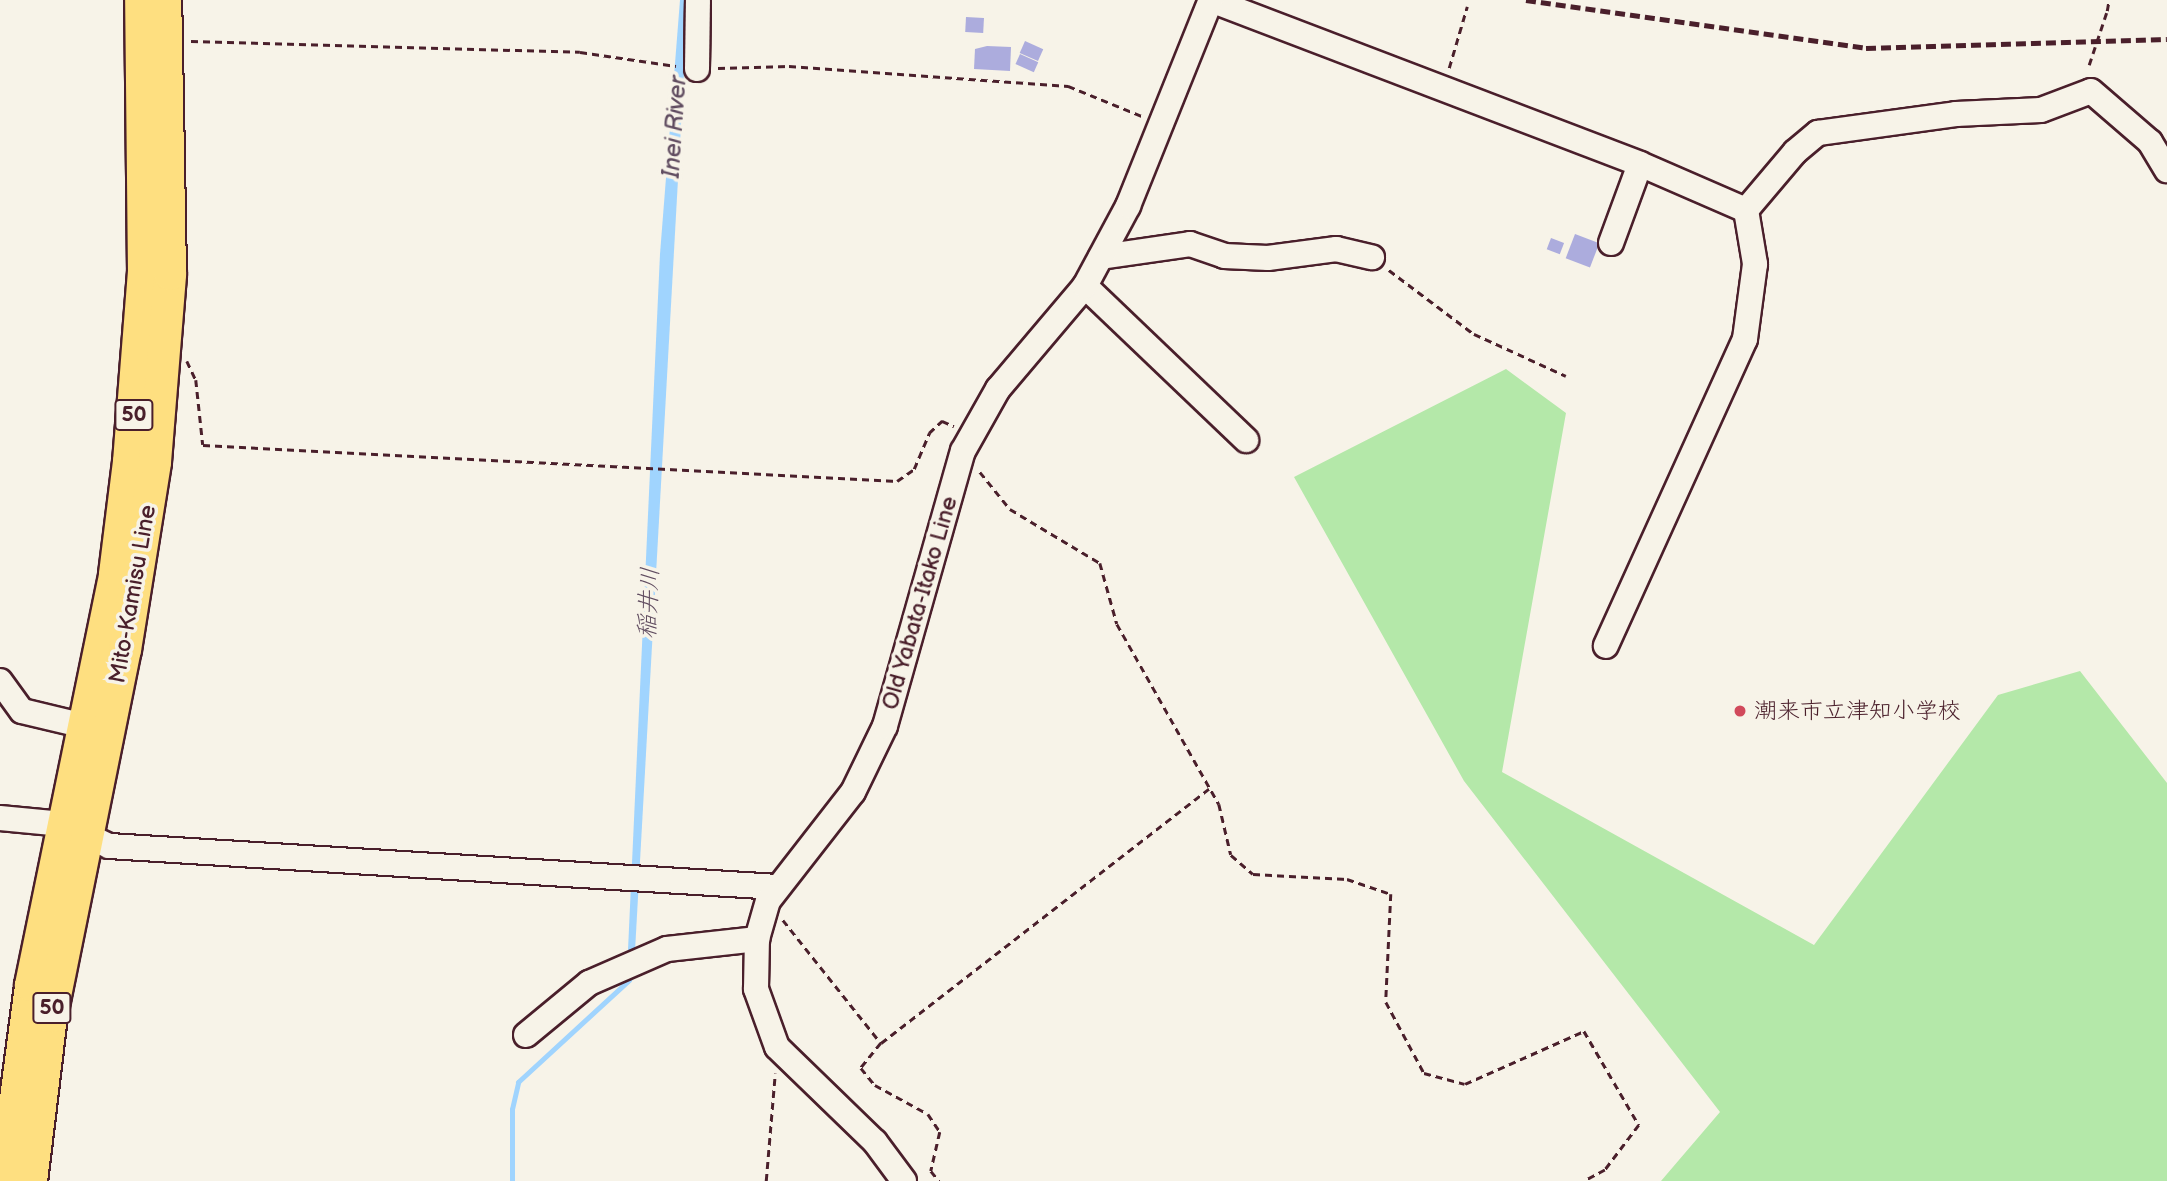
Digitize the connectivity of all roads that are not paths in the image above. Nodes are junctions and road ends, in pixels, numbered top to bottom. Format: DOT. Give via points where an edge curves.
graph roads {
  1 [pos="141,0"];
  2 [pos="165,0"];
  3 [pos="698,0"];
  4 [pos="1211,0"];
  5 [pos="697,69"];
  6 [pos="1640,164"];
  7 [pos="2167,170"];
  8 [pos="1746,210"];
  9 [pos="1611,243"];
  10 [pos="1101,257"];
  11 [pos="1372,257"];
  12 [pos="1085,286"];
  13 [pos="1246,440"];
  14 [pos="1606,646"];
  15 [pos="0,681"];
  16 [pos="85,726"];
  17 [pos="0,818"];
  18 [pos="74,830"];
  19 [pos="772,894"];
  20 [pos="757,939"];
  21 [pos="526,1035"];
  22 [pos="5,1181"];
  23 [pos="31,1181"];
  24 [pos="904,1181"];
  1 -- 16 [label="main road, Mito-Kamisu Line / 50" via="145,121 141,347 115,574"];
  2 -- 18 [label="main road, Mito-Kamisu Line / 50" via="171,222 166,352 139,574"];
  3 -- 5 [label="street"];
  4 -- 6 [label="street"];
  4 -- 10 [label="street, Old Yabata-Itako Line"];
  6 -- 8 [label="street"];
  6 -- 9 [label="street"];
  7 -- 8 [label="street" via="2150,142 2091,91 2041,110 1956,114 1818,134 1795,152"];
  8 -- 14 [label="street" via="1755,264 1745,339"];
  10 -- 11 [label="street" via="1190,244 1224,256 1268,258 1336,248"];
  10 -- 12 [label="street, Old Yabata-Itako Line"];
  12 -- 13 [label="street"];
  12 -- 19 [label="street, Old Yabata-Itako Line" via="998,389 969,442 885,726 853,792"];
  15 -- 16 [label="street" via="22,711"];
  16 -- 18 [label="main road, Mito-Kamisu Line / 50"];
  17 -- 18 [label="street"];
  18 -- 19 [label="street" via="109,846 635,878"];
  18 -- 22 [label="main road, Mito-Kamisu Line / 50" via="31,985"];
  18 -- 23 [label="main road, Mito-Kamisu Line / 50"];
  19 -- 20 [label="street, Old Yabata-Itako Line"];
  20 -- 21 [label="street" via="667,949 589,983"];
  20 -- 24 [label="street, Old Yabata-Itako Line" via="756,989 777,1046 875,1142"];
}
